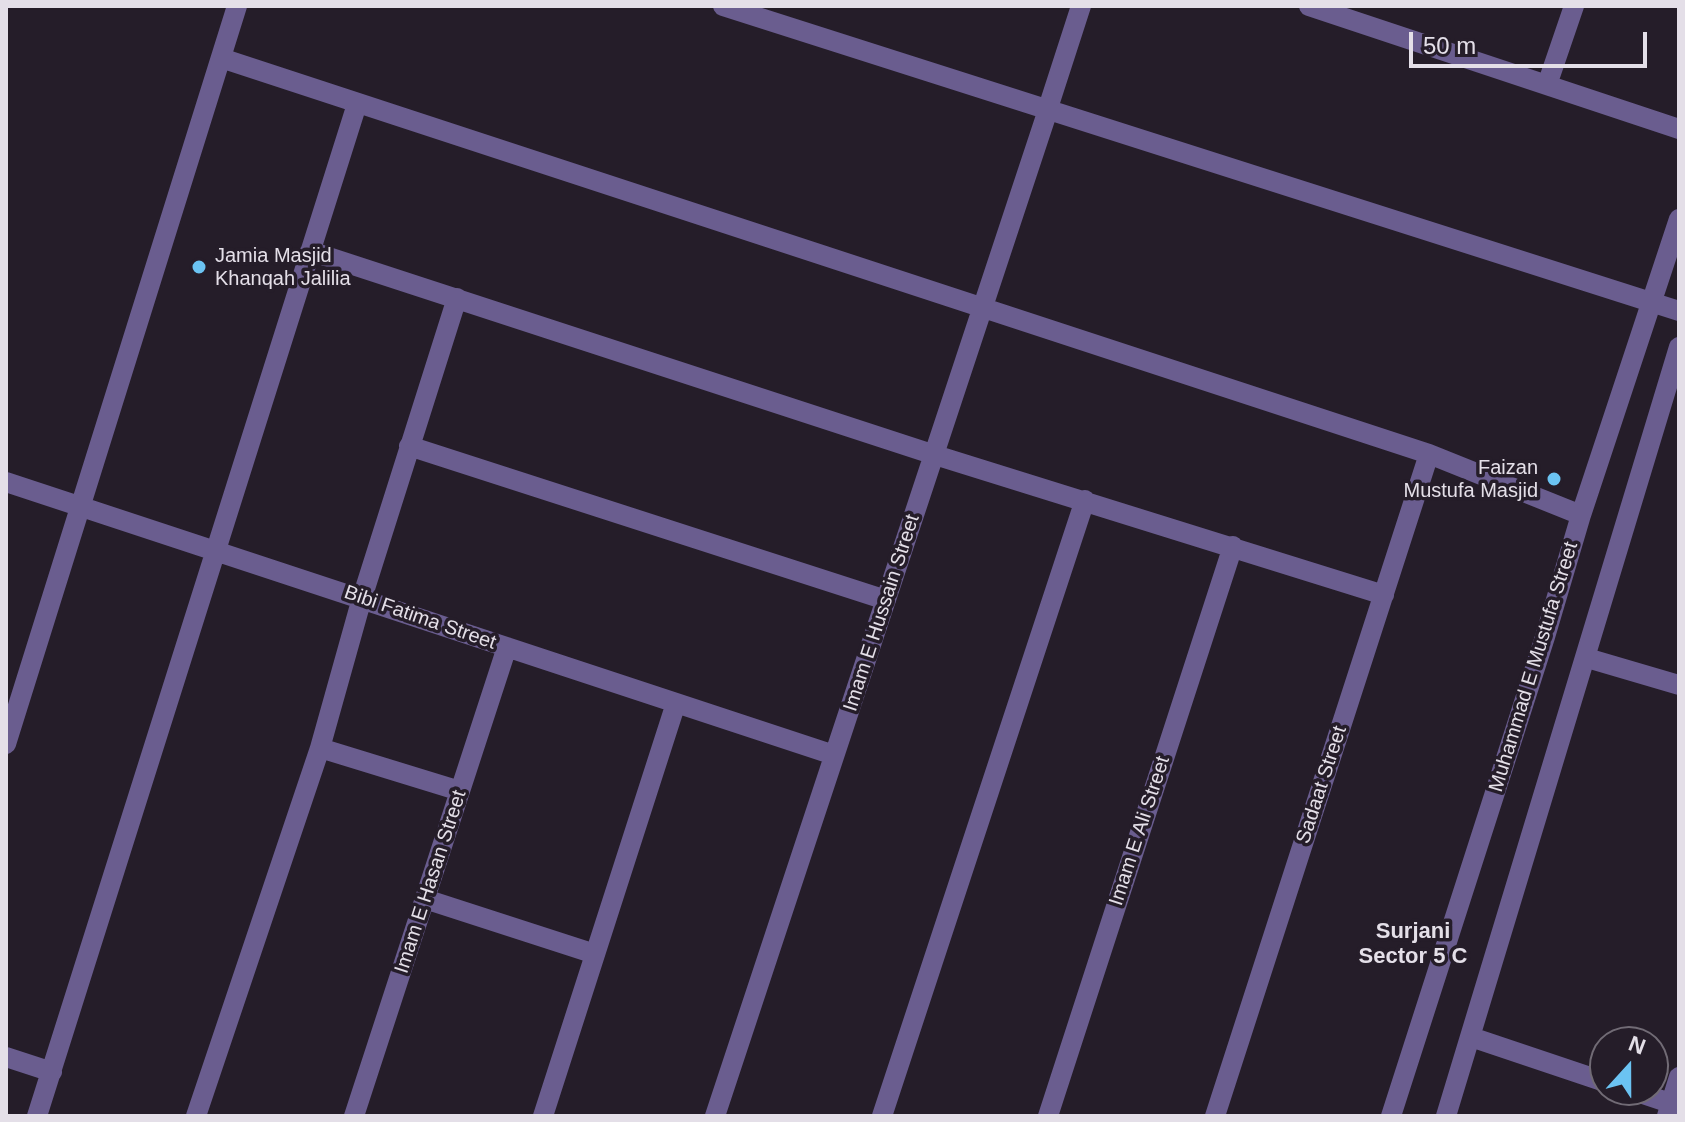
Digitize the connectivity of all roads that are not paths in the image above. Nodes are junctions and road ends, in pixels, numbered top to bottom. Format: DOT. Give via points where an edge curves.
graph roads {
  1 [pos="237,6"];
  2 [pos="723,6"];
  3 [pos="1081,6"];
  4 [pos="1309,6"];
  5 [pos="1574,6"];
  6 [pos="221,58"];
  7 [pos="1547,85"];
  8 [pos="357,104"];
  9 [pos="1048,109"];
  10 [pos="1679,129"];
  11 [pos="1679,219"];
  12 [pos="310,251"];
  13 [pos="457,298"];
  14 [pos="1651,301"];
  15 [pos="983,306"];
  16 [pos="1679,311"];
  17 [pos="1679,347"];
  18 [pos="1672,393"];
  19 [pos="409,446"];
  20 [pos="1429,454"];
  21 [pos="935,455"];
  22 [pos="6,482"];
  23 [pos="1085,500"];
  24 [pos="80,506"];
  25 [pos="1581,515"];
  26 [pos="1233,546"];
  27 [pos="214,550"];
  28 [pos="1384,595"];
  29 [pos="362,598"];
  30 [pos="886,600"];
  31 [pos="507,647"];
  32 [pos="1587,658"];
  33 [pos="1679,685"];
  34 [pos="676,703"];
  35 [pos="6,744"];
  36 [pos="320,748"];
  37 [pos="834,755"];
  38 [pos="460,791"];
  39 [pos="425,899"];
  40 [pos="595,954"];
  41 [pos="1471,1037"];
  42 [pos="6,1057"];
  43 [pos="52,1072"];
  44 [pos="1589,1077"];
  45 [pos="1679,1077"];
  46 [pos="1672,1108"];
  47 [pos="357,1115"];
  48 [pos="37,1116"];
  49 [pos="196,1116"];
  50 [pos="543,1116"];
  51 [pos="715,1116"];
  52 [pos="882,1116"];
  53 [pos="1048,1116"];
  54 [pos="1215,1116"];
  55 [pos="1391,1116"];
  56 [pos="1446,1116"];
  1 -- 6 [label="street"];
  2 -- 9 [label="street"];
  3 -- 9 [label="street, Imam E Hussain Street"];
  4 -- 7 [label="street"];
  5 -- 7 [label="street"];
  6 -- 8 [label="street"];
  6 -- 24 [label="street"];
  7 -- 10 [label="street"];
  8 -- 12 [label="street"];
  8 -- 15 [label="street"];
  9 -- 14 [label="street"];
  9 -- 15 [label="street, Imam E Hussain Street"];
  11 -- 14 [label="street, Muhammad E Mustufa Street"];
  12 -- 13 [label="street"];
  12 -- 27 [label="street"];
  13 -- 19 [label="street"];
  13 -- 21 [label="street"];
  14 -- 16 [label="street"];
  14 -- 25 [label="street, Muhammad E Mustufa Street"];
  15 -- 20 [label="street"];
  15 -- 21 [label="street, Imam E Hussain Street"];
  17 -- 18 [label="street"];
  18 -- 32 [label="street"];
  19 -- 29 [label="street"];
  19 -- 30 [label="street"];
  20 -- 25 [label="street"];
  20 -- 28 [label="street, Sadaat Street"];
  21 -- 23 [label="street"];
  21 -- 30 [label="street, Imam E Hussain Street"];
  22 -- 24 [label="street, Bibi Fatima Street"];
  23 -- 26 [label="street"];
  23 -- 52 [label="street"];
  24 -- 27 [label="street, Bibi Fatima Street"];
  24 -- 35 [label="street"];
  25 -- 55 [label="street, Muhammad E Mustufa Street"];
  26 -- 28 [label="street"];
  26 -- 53 [label="street, Imam E Ali Street"];
  27 -- 29 [label="street, Bibi Fatima Street"];
  27 -- 43 [label="street"];
  28 -- 54 [label="street, Sadaat Street"];
  29 -- 31 [label="street, Bibi Fatima Street"];
  29 -- 36 [label="street"];
  30 -- 37 [label="street, Imam E Hussain Street"];
  31 -- 34 [label="street, Bibi Fatima Street"];
  31 -- 38 [label="street, Imam E Hasan Street"];
  32 -- 33 [label="street"];
  32 -- 41 [label="street"];
  34 -- 37 [label="street, Bibi Fatima Street"];
  34 -- 40 [label="street"];
  36 -- 38 [label="street"];
  36 -- 49 [label="street"];
  37 -- 51 [label="street, Imam E Hussain Street"];
  38 -- 39 [label="street, Imam E Hasan Street"];
  39 -- 40 [label="street"];
  39 -- 47 [label="street, Imam E Hasan Street"];
  40 -- 50 [label="street"];
  41 -- 44 [label="street"];
  41 -- 56 [label="street"];
  42 -- 43 [label="street"];
  43 -- 48 [label="street"];
  45 -- 46 [label="street"];
}
